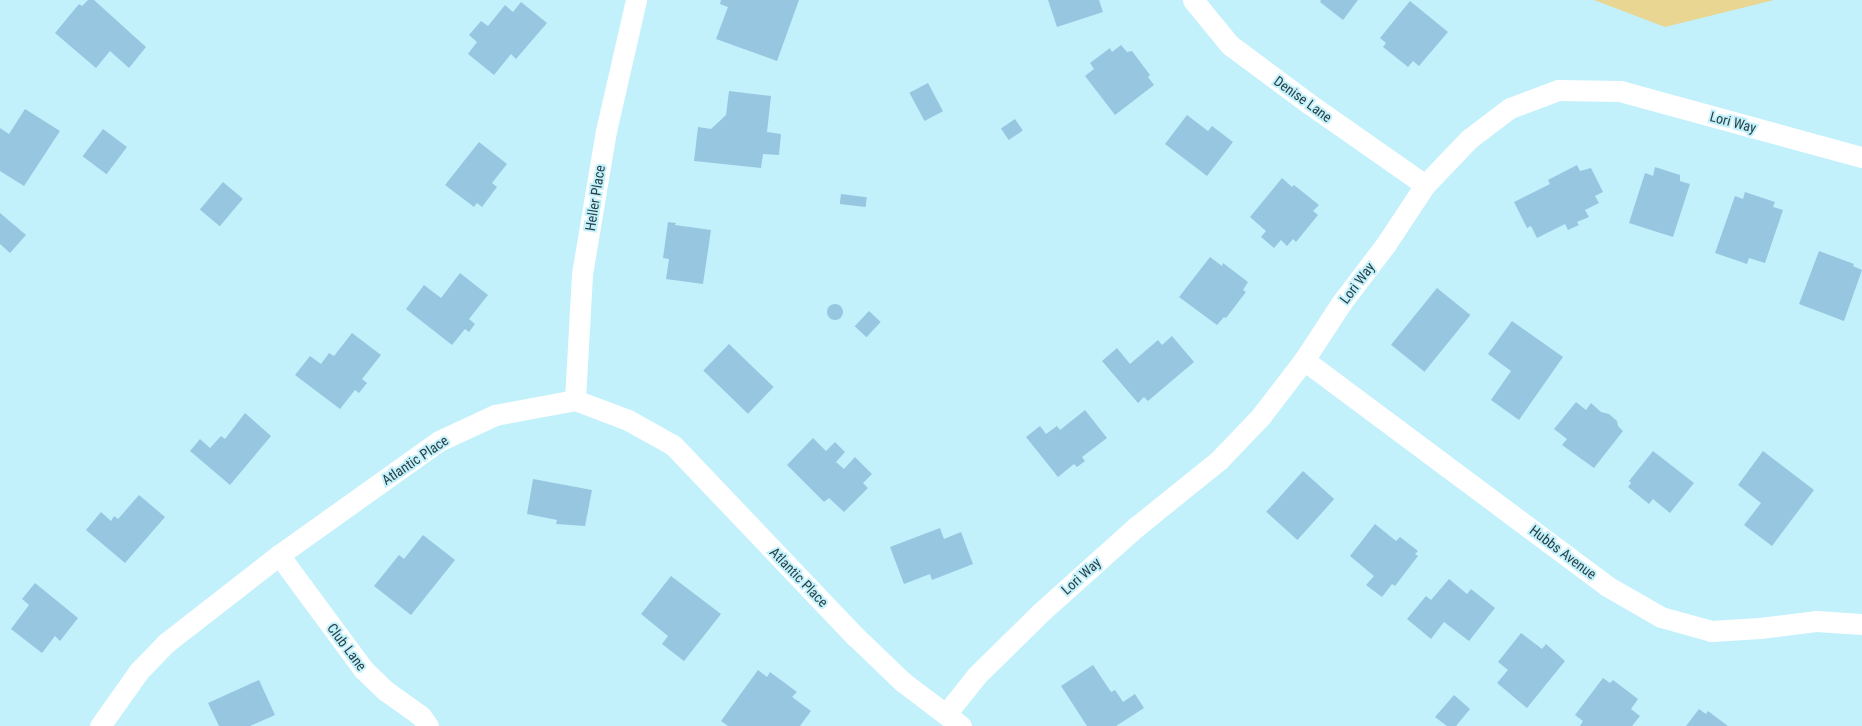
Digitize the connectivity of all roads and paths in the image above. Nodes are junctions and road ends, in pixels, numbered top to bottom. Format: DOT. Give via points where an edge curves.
graph roads {
  1 [pos="636,0"];
  2 [pos="1193,0"];
  3 [pos="1862,157"];
  4 [pos="1425,185"];
  5 [pos="1304,360"];
  6 [pos="575,400"];
  7 [pos="279,555"];
  8 [pos="1862,624"];
  9 [pos="953,720"];
  10 [pos="100,726"];
  11 [pos="428,726"];
  1 -- 6 [label="street, Heller Place" via="606,131 582,274"];
  2 -- 4 [label="street, Denise Lane" via="1230,45"];
  3 -- 4 [label="street, Lori Way" via="1620,92 1558,90 1510,108 1469,139"];
  4 -- 5 [label="street, Lori Way"];
  5 -- 8 [label="street, Hubbs Avenue" via="1607,586 1660,617 1711,631 1816,621"];
  5 -- 9 [label="street, Lori Way" via="1261,416 1219,460 1136,527 977,675"];
  6 -- 7 [label="street, Atlantic Place" via="494,415 439,441"];
  6 -- 9 [label="street, Atlantic Place" via="628,420 673,446 856,637 903,682"];
  7 -- 10 [label="street, Atlantic Place" via="166,644 139,671"];
  7 -- 11 [label="street, Club Lane" via="363,668 386,691 421,716"];
}
